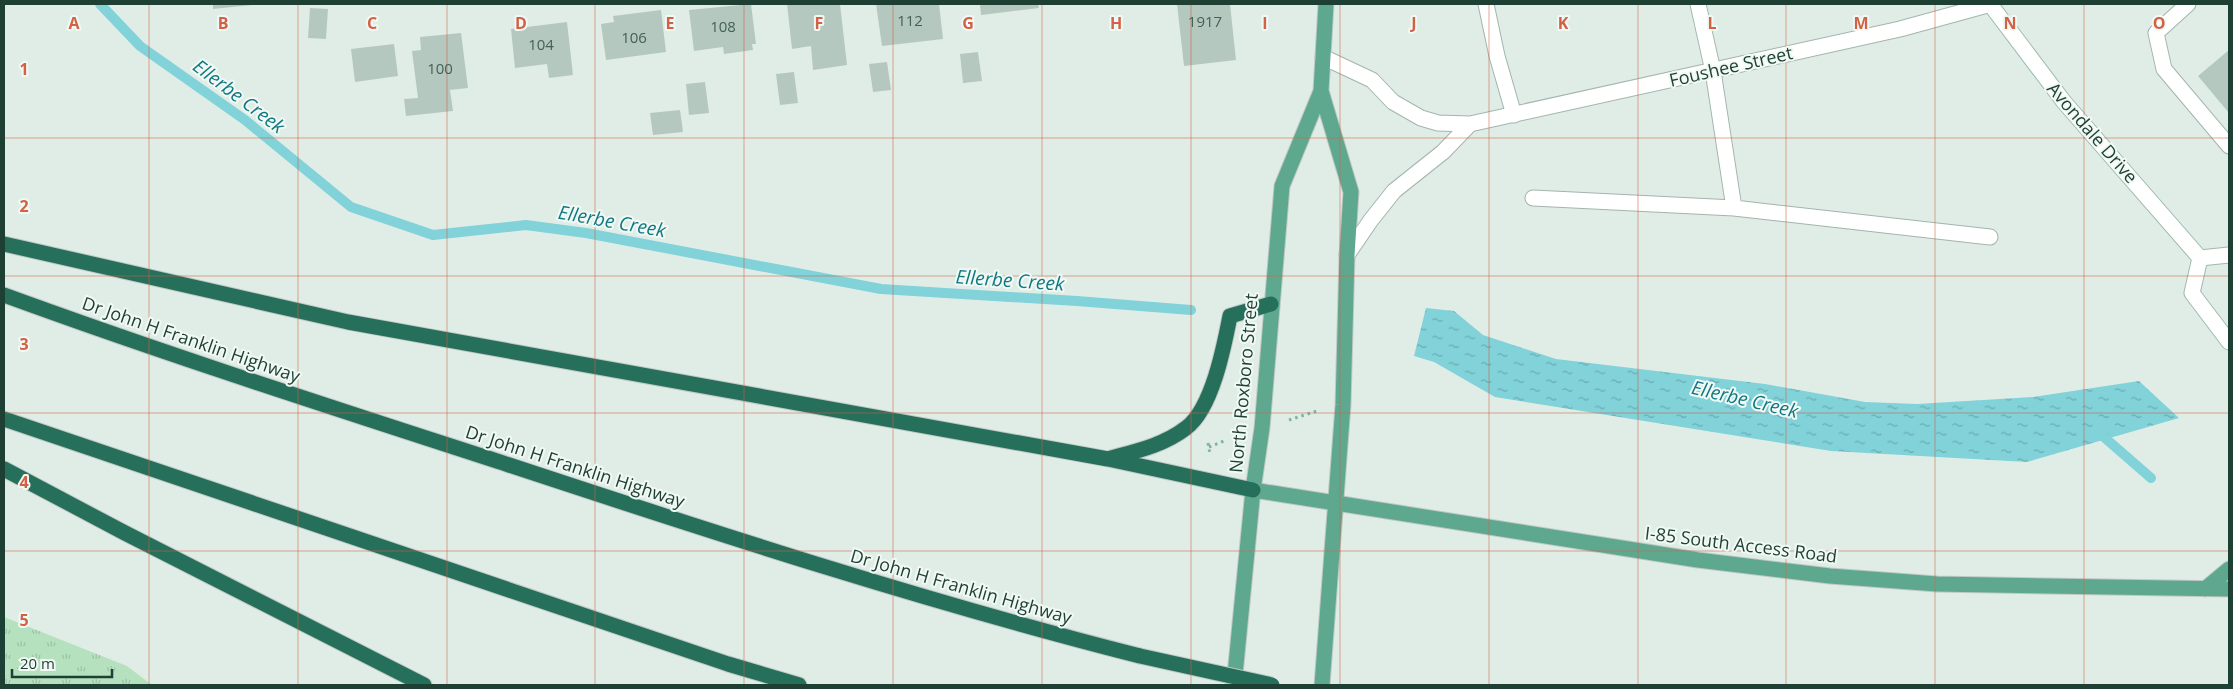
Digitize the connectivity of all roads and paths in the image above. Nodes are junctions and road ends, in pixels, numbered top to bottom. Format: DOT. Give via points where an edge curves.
graph roads {
  1 [pos="1326,4"];
  2 [pos="1486,4"];
  3 [pos="1698,4"];
  4 [pos="1991,4"];
  5 [pos="2188,4"];
  6 [pos="1323,57"];
  7 [pos="1713,71"];
  8 [pos="1321,91"];
  9 [pos="1514,115"];
  10 [pos="1470,124"];
  11 [pos="2229,146"];
  12 [pos="1533,198"];
  13 [pos="1734,208"];
  14 [pos="1990,238"];
  15 [pos="4,244"];
  16 [pos="1347,255"];
  17 [pos="2229,255"];
  18 [pos="2200,258"];
  19 [pos="4,295"];
  20 [pos="1271,304"];
  21 [pos="2229,342"];
  22 [pos="1320,410"];
  23 [pos="4,419"];
  24 [pos="1289,420"];
  25 [pos="1224,441"];
  26 [pos="1210,454"];
  27 [pos="1108,459"];
  28 [pos="4,469"];
  29 [pos="1253,490"];
  30 [pos="1337,504"];
  31 [pos="2229,569"];
  32 [pos="2229,588"];
  33 [pos="2205,589"];
  34 [pos="424,685"];
  35 [pos="799,685"];
  36 [pos="1234,685"];
  37 [pos="1272,685"];
  38 [pos="1322,685"];
  1 -- 6 [label="main road, North Roxboro Street"];
  2 -- 9 [label="street"];
  3 -- 7 [label="street"];
  4 -- 7 [label="street, Foushee Street" via="1900,29"];
  4 -- 18 [label="street, Avondale Drive" via="2064,102"];
  5 -- 11 [label="street" via="2156,33 2164,69"];
  6 -- 8 [label="main road, North Roxboro Street"];
  6 -- 10 [label="street, Foushee Street" via="1372,80 1393,102 1421,118 1438,123"];
  7 -- 9 [label="street, Foushee Street"];
  7 -- 13 [label="street"];
  8 -- 16 [label="main road, North Roxboro Street" via="1351,192"];
  8 -- 20 [label="main road, North Roxboro Street" via="1282,186"];
  9 -- 10 [label="street, Foushee Street"];
  10 -- 16 [label="street" via="1443,152 1394,191"];
  12 -- 13 [label="street"];
  13 -- 14 [label="street"];
  15 -- 27 [label="highway" via="348,322"];
  16 -- 30 [label="main road, North Roxboro Street"];
  17 -- 18 [label="street"];
  18 -- 21 [label="street" via="2192,293"];
  19 -- 37 [label="highway, Dr John H Franklin Highway, bridge" via="130,341 742,542 1034,629"];
  20 -- 27 [label="highway" via="1230,316 1219,368 1197,418 1186,428 1145,449"];
  20 -- 29 [label="main road, North Roxboro Street" via="1262,428"];
  22 -- 24 [label="path"];
  23 -- 35 [label="highway" via="728,664"];
  25 -- 26 [label="path" via="1210,447"];
  27 -- 29 [label="highway"];
  28 -- 34 [label="highway"];
  29 -- 30 [label="main road, I-85 South Access Road"];
  29 -- 36 [label="main road, North Roxboro Street"];
  30 -- 33 [label="main road, I-85 South Access Road" via="1698,560 1830,576 1937,584"];
  30 -- 38 [label="main road, North Roxboro Street"];
  31 -- 33 [label="main road"];
  32 -- 33 [label="main road, I-85 South Access Road"];
}
